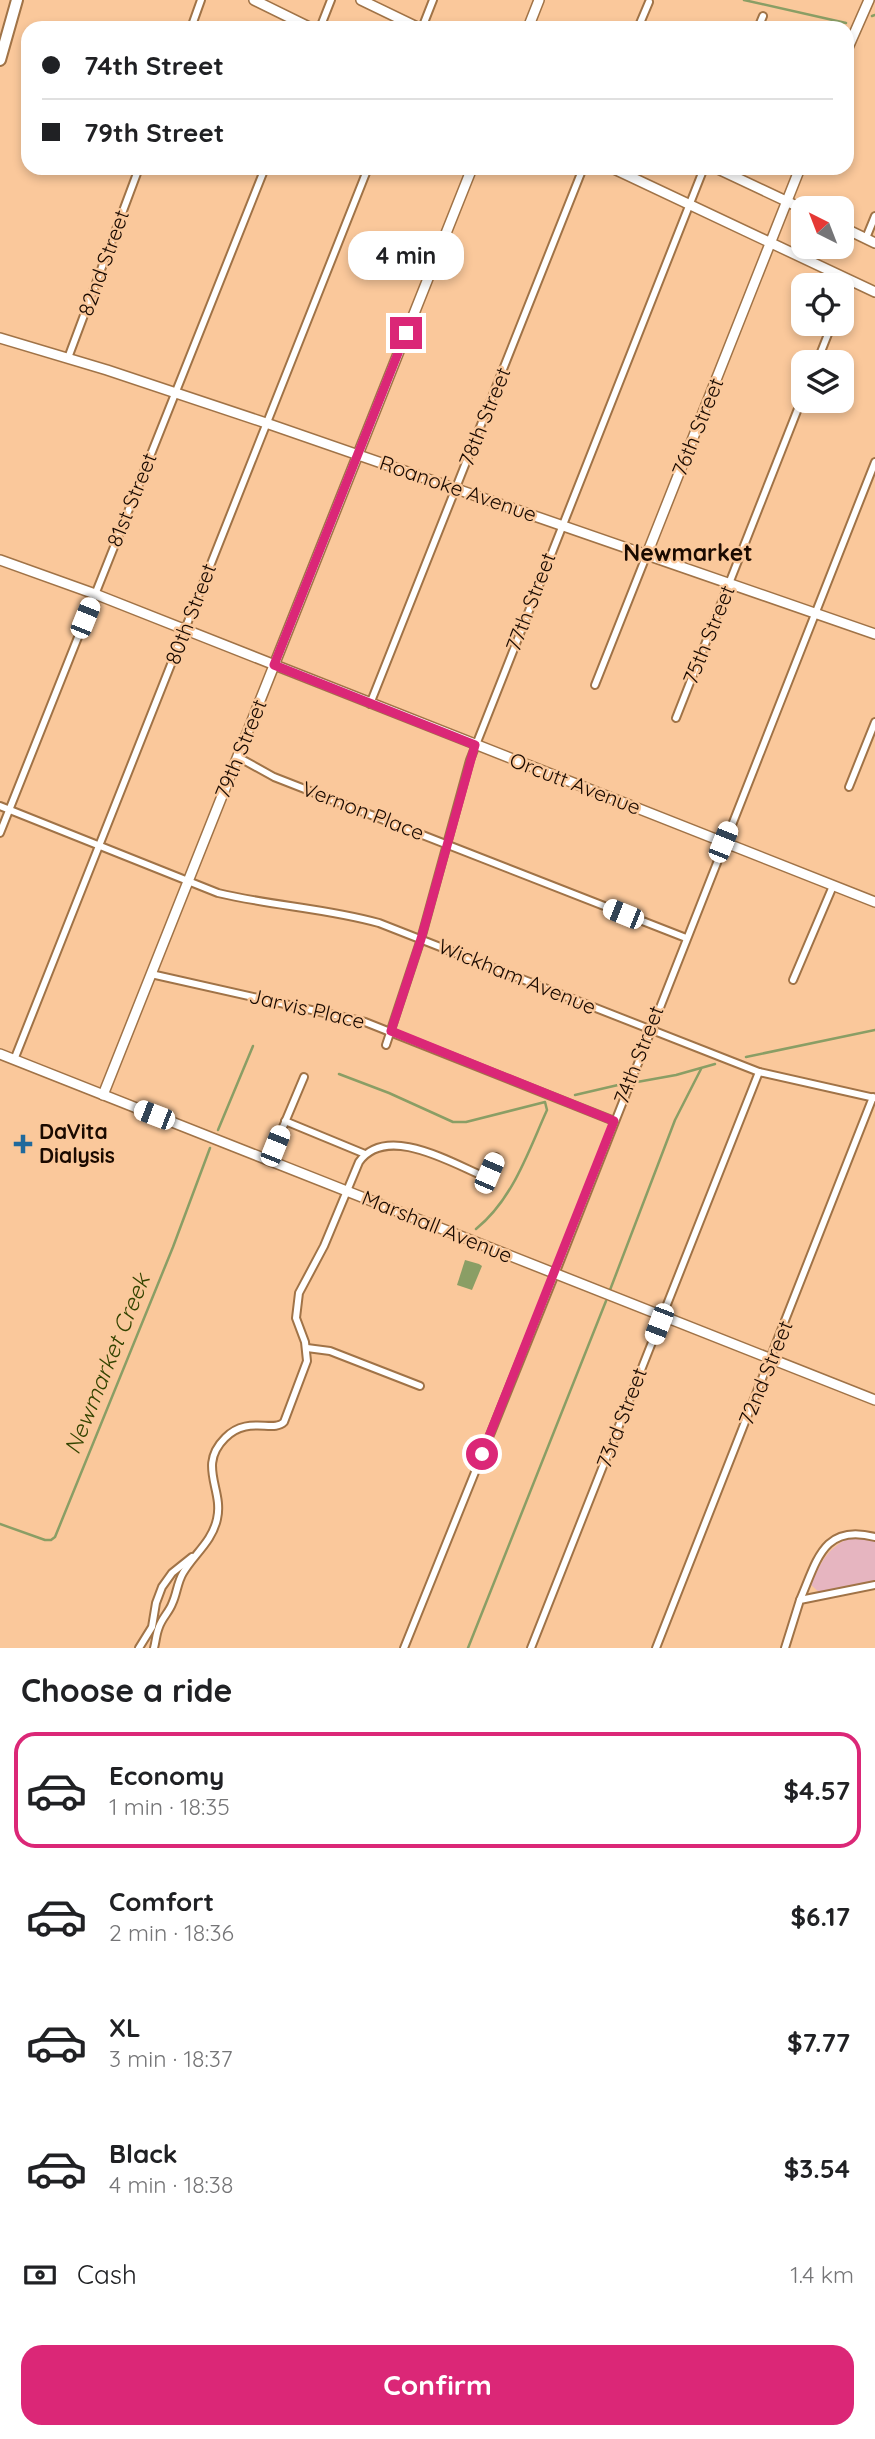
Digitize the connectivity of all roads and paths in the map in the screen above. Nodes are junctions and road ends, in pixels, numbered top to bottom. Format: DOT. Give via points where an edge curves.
graph roads {
  1 [pos="17,0"];
  2 [pos="201,0"];
  3 [pos="254,0"];
  4 [pos="331,0"];
  5 [pos="361,0"];
  6 [pos="433,0"];
  7 [pos="539,0"];
  8 [pos="869,0"];
  9 [pos="649,2"];
  10 [pos="763,16"];
  11 [pos="194,21"];
  12 [pos="297,21"];
  13 [pos="323,21"];
  14 [pos="405,21"];
  15 [pos="423,21"];
  16 [pos="531,21"];
  17 [pos="641,21"];
  18 [pos="761,21"];
  19 [pos="854,34"];
  20 [pos="0,60"];
  21 [pos="136,175"];
  22 [pos="262,175"];
  23 [pos="365,175"];
  24 [pos="469,175"];
  25 [pos="580,175"];
  26 [pos="627,175"];
  27 [pos="701,175"];
  28 [pos="731,175"];
  29 [pos="797,175"];
  30 [pos="787,201"];
  31 [pos="791,203"];
  32 [pos="689,204"];
  33 [pos="875,216"];
  34 [pos="854,233"];
  35 [pos="870,240"];
  36 [pos="771,243"];
  37 [pos="834,273"];
  38 [pos="854,282"];
  39 [pos="875,292"];
  40 [pos="0,338"];
  41 [pos="68,358"];
  42 [pos="175,393"];
  43 [pos="796,413"];
  44 [pos="266,423"];
  45 [pos="358,455"];
  46 [pos="875,462"];
  47 [pos="457,489"];
  48 [pos="561,525"];
  49 [pos="646,554"];
  50 [pos="0,560"];
  51 [pos="730,583"];
  52 [pos="95,594"];
  53 [pos="815,613"];
  54 [pos="185,629"];
  55 [pos="875,634"];
  56 [pos="274,665"];
  57 [pos="595,685"];
  58 [pos="370,704"];
  59 [pos="676,718"];
  60 [pos="875,722"];
  61 [pos="475,745"];
  62 [pos="237,757"];
  63 [pos="849,786"];
  64 [pos="0,806"];
  65 [pos="9,809"];
  66 [pos="0,833"];
  67 [pos="723,842"];
  68 [pos="448,844"];
  69 [pos="99,845"];
  70 [pos="188,881"];
  71 [pos="833,886"];
  72 [pos="875,902"];
  73 [pos="685,938"];
  74 [pos="421,939"];
  75 [pos="151,974"];
  76 [pos="793,980"];
  77 [pos="649,1029"];
  78 [pos="391,1031"];
  79 [pos="386,1045"];
  80 [pos="0,1054"];
  81 [pos="14,1060"];
  82 [pos="759,1072"];
  83 [pos="304,1077"];
  84 [pos="103,1095"];
  85 [pos="874,1098"];
  86 [pos="285,1121"];
  87 [pos="614,1121"];
  88 [pos="275,1146"];
  89 [pos="365,1154"];
  90 [pos="496,1157"];
  91 [pos="346,1191"];
  92 [pos="555,1274"];
  93 [pos="662,1316"];
  94 [pos="307,1348"];
  95 [pos="771,1359"];
  96 [pos="420,1386"];
  97 [pos="875,1400"];
  98 [pos="875,1537"];
  99 [pos="204,1547"];
  100 [pos="875,1585"];
  101 [pos="800,1600"];
  102 [pos="139,1648"];
  103 [pos="154,1648"];
  104 [pos="404,1648"];
  105 [pos="531,1648"];
  106 [pos="656,1648"];
  107 [pos="785,1648"];
  1 -- 20 [label="highway"];
  2 -- 11 [label="street"];
  3 -- 12 [label="street"];
  4 -- 13 [label="street"];
  5 -- 14 [label="street"];
  6 -- 15 [label="street"];
  7 -- 16 [label="street"];
  8 -- 19 [label="street"];
  9 -- 17 [label="street"];
  10 -- 18 [label="street"];
  21 -- 41 [label="street, 82nd Street"];
  22 -- 42 [label="street, 81st Street"];
  23 -- 44 [label="street, 80th Street"];
  24 -- 45 [label="street, 79th Street"];
  25 -- 47 [label="street, 78th Street"];
  26 -- 32 [label="street"];
  27 -- 32 [label="street, 77th Street"];
  28 -- 30 [label="street"];
  29 -- 30 [label="street, 76th Street"];
  30 -- 31 [label="street"];
  30 -- 36 [label="street, 76th Street"];
  32 -- 36 [label="street"];
  32 -- 48 [label="street, 77th Street"];
  33 -- 35 [label="street"];
  34 -- 35 [label="street"];
  36 -- 37 [label="street"];
  36 -- 49 [label="street, 76th Street"];
  38 -- 39 [label="street"];
  40 -- 41 [label="street, Roanoke Avenue"];
  41 -- 42 [label="street, Roanoke Avenue"];
  42 -- 44 [label="street, Roanoke Avenue"];
  42 -- 52 [label="street, 81st Street"];
  43 -- 51 [label="street, 75th Street"];
  44 -- 45 [label="street, Roanoke Avenue"];
  44 -- 54 [label="street, 80th Street"];
  45 -- 47 [label="street, Roanoke Avenue"];
  45 -- 56 [label="street, 79th Street"];
  46 -- 53 [label="street, 74th Street"];
  47 -- 48 [label="street, Roanoke Avenue"];
  47 -- 58 [label="street, 78th Street"];
  48 -- 49 [label="street, Roanoke Avenue"];
  48 -- 61 [label="street, 77th Street"];
  49 -- 51 [label="street, Roanoke Avenue"];
  49 -- 57 [label="street, 76th Street"];
  50 -- 52 [label="street, Orcutt Avenue"];
  51 -- 53 [label="street, Roanoke Avenue"];
  51 -- 59 [label="street, 75th Street"];
  52 -- 54 [label="street, Orcutt Avenue"];
  52 -- 65 [label="street, 81st Street"];
  53 -- 55 [label="street, Roanoke Avenue"];
  53 -- 67 [label="street, 74th Street"];
  54 -- 56 [label="street, Orcutt Avenue"];
  54 -- 69 [label="street, 80th Street"];
  56 -- 58 [label="street, Orcutt Avenue"];
  56 -- 62 [label="street, 79th Street"];
  58 -- 61 [label="street, Orcutt Avenue"];
  60 -- 63 [label="street"];
  61 -- 67 [label="street, Orcutt Avenue"];
  61 -- 68 [label="street, 77th Street"];
  62 -- 68 [label="street, Vernon Place" via="274,777"];
  62 -- 70 [label="street, 79th Street"];
  64 -- 65 [label="street, Wickham Avenue"];
  65 -- 66 [label="street, 81st Street"];
  65 -- 69 [label="street, Wickham Avenue"];
  67 -- 71 [label="street, Orcutt Avenue"];
  67 -- 73 [label="street, 74th Street"];
  68 -- 73 [label="street, Vernon Place"];
  68 -- 74 [label="street, 77th Street"];
  69 -- 70 [label="street, Wickham Avenue"];
  69 -- 81 [label="street, 80th Street"];
  70 -- 74 [label="street, Wickham Avenue" via="256,902 350,915"];
  70 -- 75 [label="street, 79th Street"];
  71 -- 72 [label="street, Orcutt Avenue"];
  71 -- 76 [label="street"];
  73 -- 77 [label="street, 74th Street"];
  74 -- 77 [label="street, Wickham Avenue"];
  74 -- 78 [label="street, 77th Street"];
  75 -- 78 [label="street, Jarvis Place"];
  75 -- 84 [label="street, 79th Street"];
  77 -- 82 [label="street, Wickham Avenue"];
  77 -- 87 [label="street, 74th Street"];
  78 -- 79 [label="street, 77th Street"];
  78 -- 87 [label="street, Jarvis Place"];
  80 -- 81 [label="street, Marshall Avenue"];
  81 -- 84 [label="street, Marshall Avenue"];
  82 -- 85 [label="street, Wickham Avenue"];
  82 -- 93 [label="street, 73rd Street"];
  83 -- 86 [label="street"];
  84 -- 91 [label="street, Marshall Avenue"];
  85 -- 95 [label="street, 72nd Street"];
  86 -- 88 [label="street"];
  86 -- 89 [label="street"];
  87 -- 92 [label="street, 74th Street"];
  89 -- 90 [label="street" via="399,1144 483,1176"];
  89 -- 91 [label="street"];
  91 -- 92 [label="street, Marshall Avenue"];
  91 -- 94 [label="street" via="296,1304 297,1323"];
  92 -- 93 [label="street, Marshall Avenue"];
  92 -- 104 [label="street, 74th Street"];
  93 -- 95 [label="street, Marshall Avenue"];
  93 -- 105 [label="street, 73rd Street"];
  94 -- 96 [label="street" via="330,1351"];
  94 -- 99 [label="street" via="307,1361 282,1425 239,1428 216,1450 211,1472 219,1514"];
  95 -- 97 [label="street, Marshall Avenue"];
  95 -- 106 [label="street, 72nd Street"];
  98 -- 101 [label="street" via="851,1532 830,1542"];
  99 -- 102 [label="street" via="165,1581 152,1627"];
  99 -- 103 [label="street" via="179,1580"];
  100 -- 101 [label="street"];
  101 -- 107 [label="street"];
}
